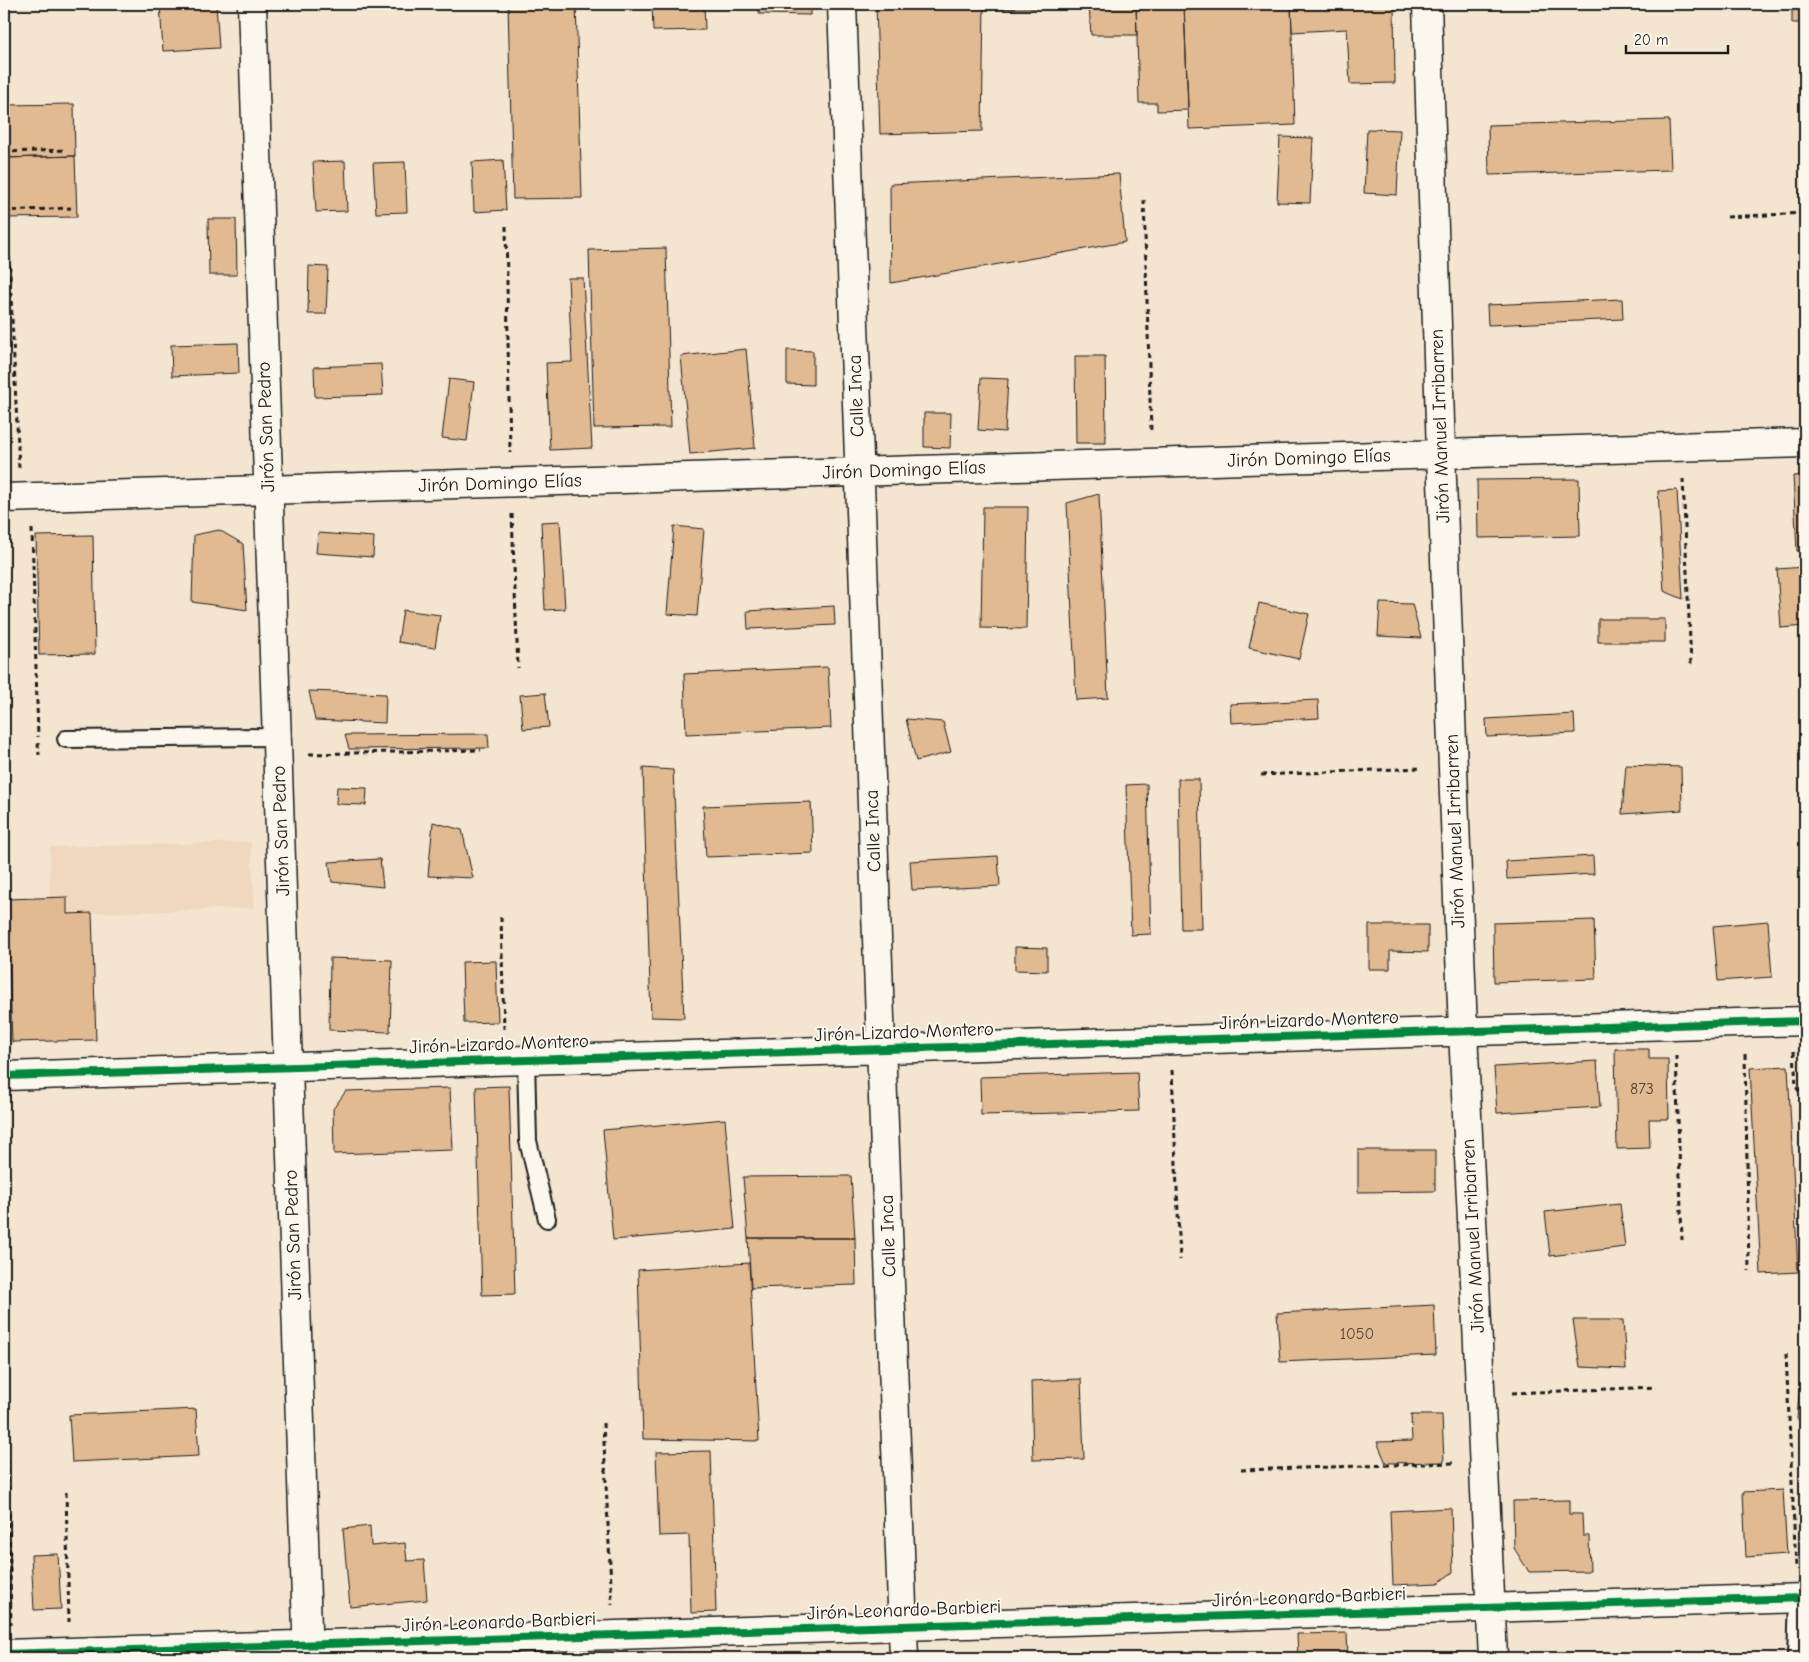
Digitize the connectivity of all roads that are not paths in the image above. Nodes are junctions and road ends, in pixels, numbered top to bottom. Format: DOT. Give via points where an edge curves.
graph roads {
  1 [pos="252,4"];
  2 [pos="842,4"];
  3 [pos="1428,4"];
  4 [pos="1805,443"];
  5 [pos="1440,454"];
  6 [pos="859,472"];
  7 [pos="268,490"];
  8 [pos="18,497"];
  9 [pos="66,739"];
  10 [pos="276,746"];
  11 [pos="1799,1021"];
  12 [pos="1463,1031"];
  13 [pos="881,1049"];
  14 [pos="516,1060"];
  15 [pos="287,1067"];
  16 [pos="4,1076"];
  17 [pos="547,1219"];
  18 [pos="1802,1598"];
  19 [pos="1491,1608"];
  20 [pos="903,1626"];
  21 [pos="308,1651"];
  22 [pos="8,1653"];
  23 [pos="904,1658"];
  24 [pos="1493,1658"];
  25 [pos="1796,1658"];
  1 -- 7 [label="street, Jirón San Pedro"];
  2 -- 6 [label="street, Calle Inca"];
  3 -- 5 [label="street, Jirón Manuel Irribarren"];
  4 -- 5 [label="street, Jirón Domingo Elías"];
  5 -- 6 [label="street, Jirón Domingo Elías"];
  5 -- 12 [label="street, Jirón Manuel Irribarren"];
  6 -- 7 [label="street, Jirón Domingo Elías"];
  6 -- 13 [label="street, Calle Inca"];
  7 -- 8 [label="street, Jirón Domingo Elías"];
  7 -- 10 [label="street, Jirón San Pedro"];
  9 -- 10 [label="lane"];
  10 -- 15 [label="street, Jirón San Pedro"];
  11 -- 12 [label="street, Jirón Lizardo Montero"];
  12 -- 13 [label="street, Jirón Lizardo Montero"];
  12 -- 19 [label="street, Jirón Manuel Irribarren"];
  13 -- 14 [label="street, Jirón Lizardo Montero"];
  13 -- 20 [label="street, Calle Inca"];
  14 -- 15 [label="street, Jirón Lizardo Montero"];
  14 -- 17 [label="lane" via="528,1141"];
  15 -- 16 [label="street, Jirón Lizardo Montero"];
  15 -- 21 [label="street, Jirón San Pedro"];
  18 -- 19 [label="street, Jirón Leonardo Barbieri"];
  18 -- 25 [label="lane"];
  19 -- 20 [label="street, Jirón Leonardo Barbieri"];
  19 -- 24 [label="street, Jirón Manuel Irribarren"];
  20 -- 21 [label="street, Jirón Leonardo Barbieri" via="613,1635"];
  20 -- 23 [label="street, Calle Inca"];
  21 -- 22 [label="street, Jirón Leonardo Barbieri"];
}
